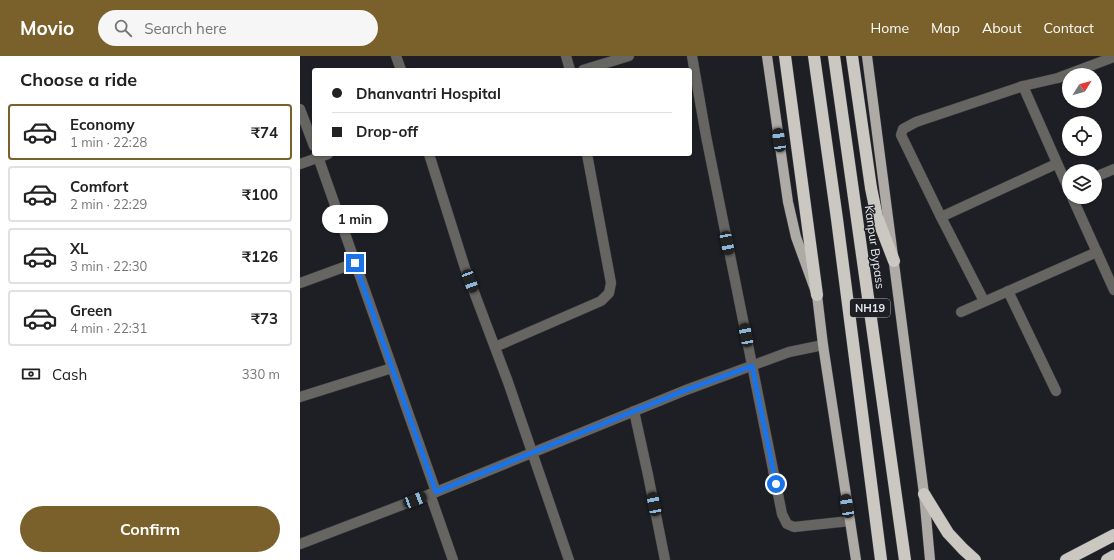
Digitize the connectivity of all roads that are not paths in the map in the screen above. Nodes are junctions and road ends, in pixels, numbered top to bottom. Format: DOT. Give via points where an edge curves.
graph roads {
  1 [pos="396,56"];
  2 [pos="566,56"];
  3 [pos="629,56"];
  4 [pos="692,56"];
  5 [pos="767,56"];
  6 [pos="785,56"];
  7 [pos="814,56"];
  8 [pos="834,56"];
  9 [pos="852,56"];
  10 [pos="867,56"];
  11 [pos="1114,57"];
  12 [pos="400,68"];
  13 [pos="569,68"];
  14 [pos="590,68"];
  15 [pos="1023,86"];
  16 [pos="300,109"];
  17 [pos="312,141"];
  18 [pos="319,156"];
  19 [pos="321,156"];
  20 [pos="431,156"];
  21 [pos="587,156"];
  22 [pos="300,164"];
  23 [pos="1056,164"];
  24 [pos="1114,169"];
  25 [pos="1102,174"];
  26 [pos="1062,176"];
  27 [pos="1076,204"];
  28 [pos="941,217"];
  29 [pos="1097,252"];
  30 [pos="894,261"];
  31 [pos="355,263"];
  32 [pos="300,283"];
  33 [pos="1114,290"];
  34 [pos="1008,291"];
  35 [pos="817,295"];
  36 [pos="984,301"];
  37 [pos="961,312"];
  38 [pos="823,345"];
  39 [pos="495,347"];
  40 [pos="752,366"];
  41 [pos="392,368"];
  42 [pos="1056,390"];
  43 [pos="300,397"];
  44 [pos="634,411"];
  45 [pos="532,452"];
  46 [pos="433,493"];
  47 [pos="924,494"];
  48 [pos="850,521"];
  49 [pos="1114,535"];
  50 [pos="300,544"];
  51 [pos="1114,556"];
  52 [pos="453,560"];
  53 [pos="569,560"];
  54 [pos="665,560"];
  55 [pos="856,560"];
  56 [pos="881,560"];
  57 [pos="905,560"];
  58 [pos="930,560"];
  59 [pos="975,560"];
  60 [pos="1066,560"];
  61 [pos="1107,560"];
  1 -- 12 [label="street"];
  2 -- 13 [label="street"];
  3 -- 14 [label="street"];
  4 -- 40 [label="street"];
  5 -- 35 [label="main road" via="788,202 796,237"];
  6 -- 35 [label="highway"];
  7 -- 56 [label="highway, NH19"];
  8 -- 57 [label="highway, Kanpur Bypass / NH19"];
  9 -- 30 [label="highway" via="871,188 877,217"];
  10 -- 30 [label="main road"];
  11 -- 15 [label="street" via="1058,78"];
  15 -- 23 [label="street"];
  15 -- 28 [label="street" via="916,122 903,129 901,135"];
  16 -- 17 [label="street"];
  18 -- 22 [label="street"];
  19 -- 31 [label="street"];
  20 -- 39 [label="street" via="466,268"];
  21 -- 39 [label="street" via="611,283 609,293 601,301"];
  23 -- 26 [label="street"];
  23 -- 28 [label="street"];
  24 -- 25 [label="street"];
  27 -- 29 [label="street"];
  28 -- 36 [label="street"];
  29 -- 33 [label="street"];
  29 -- 34 [label="street"];
  30 -- 47 [label="main road"];
  31 -- 32 [label="street"];
  31 -- 41 [label="street"];
  34 -- 36 [label="street"];
  34 -- 42 [label="street"];
  35 -- 38 [label="main road"];
  36 -- 37 [label="street"];
  38 -- 40 [label="street" via="789,352"];
  38 -- 48 [label="main road"];
  39 -- 45 [label="street"];
  40 -- 44 [label="street"];
  40 -- 48 [label="street" via="782,514 787,524 794,527"];
  41 -- 43 [label="street"];
  41 -- 46 [label="street"];
  44 -- 45 [label="street"];
  44 -- 54 [label="street"];
  45 -- 46 [label="street"];
  45 -- 53 [label="street"];
  46 -- 50 [label="street"];
  46 -- 52 [label="street"];
  47 -- 58 [label="main road"];
  47 -- 59 [label="highway" via="948,533"];
  48 -- 55 [label="main road"];
  49 -- 60 [label="highway"];
  51 -- 61 [label="highway"];
}
